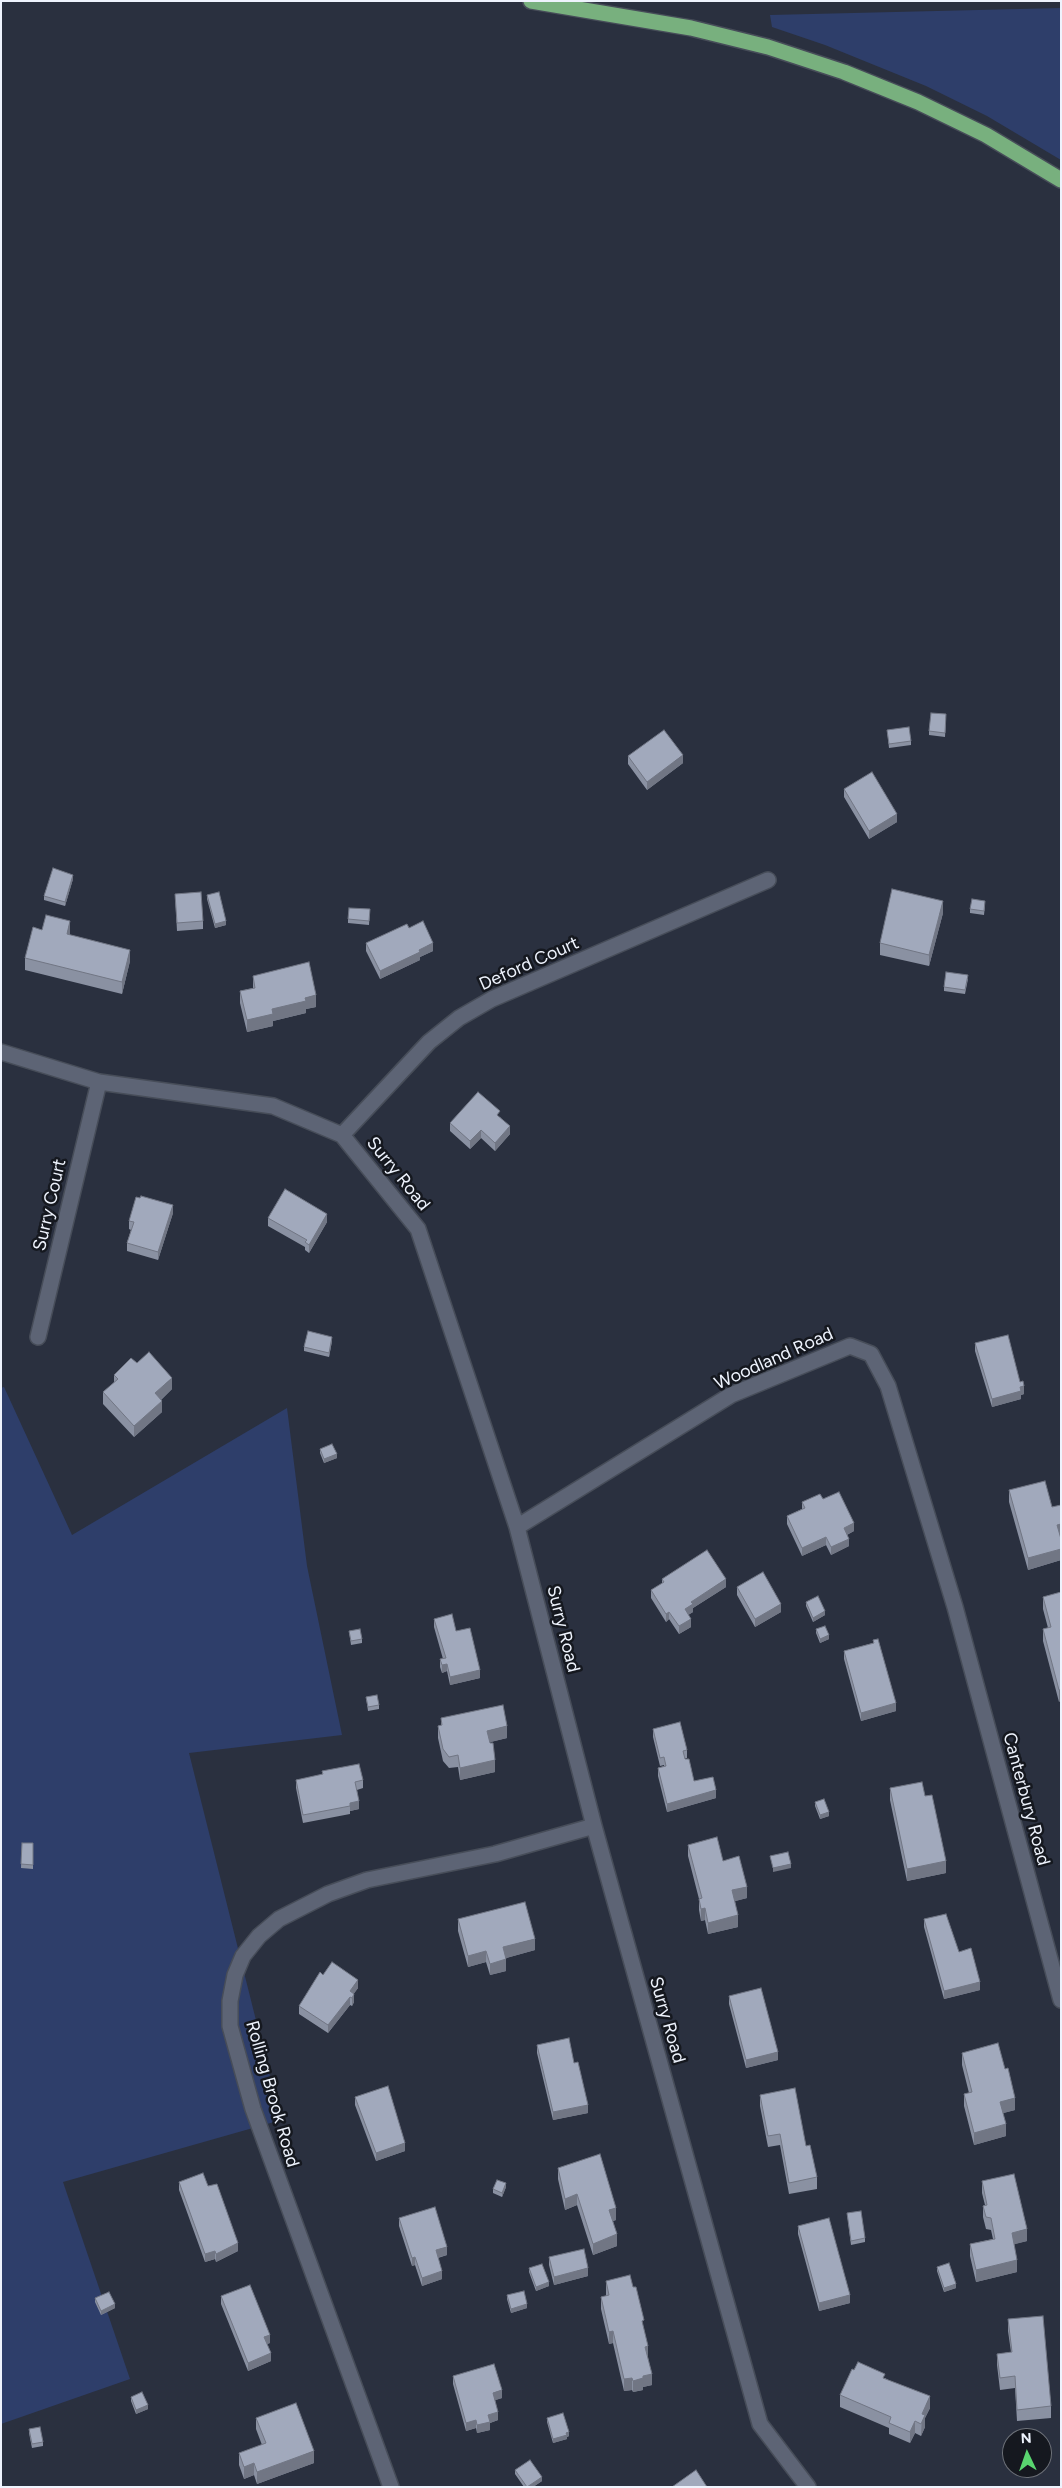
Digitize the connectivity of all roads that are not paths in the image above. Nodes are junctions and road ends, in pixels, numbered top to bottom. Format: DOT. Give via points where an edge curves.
graph roads {
  1 [pos="531,1"];
  2 [pos="1061,180"];
  3 [pos="768,880"];
  4 [pos="1,1052"];
  5 [pos="99,1082"];
  6 [pos="342,1136"];
  7 [pos="38,1337"];
  8 [pos="517,1527"];
  9 [pos="955,1607"];
  10 [pos="594,1826"];
  11 [pos="1061,2000"];
  12 [pos="391,2487"];
  13 [pos="808,2487"];
  1 -- 2 [label="highway" via="691,28 768,47 844,72 918,102 986,135"];
  3 -- 6 [label="street, Deford Court" via="492,999 459,1018 429,1042"];
  4 -- 5 [label="street, Surry Road"];
  5 -- 6 [label="street, Surry Road" via="273,1106"];
  5 -- 7 [label="street, Surry Court"];
  6 -- 8 [label="street, Surry Road" via="418,1229"];
  8 -- 9 [label="street, Woodland Road" via="731,1395 850,1346 871,1354 888,1386"];
  8 -- 10 [label="street, Surry Road"];
  9 -- 11 [label="street, Canterbury Road"];
  10 -- 12 [label="street, Rolling Brook Road" via="495,1854 367,1880 328,1894 279,1919 258,1936 243,1956 235,1975 230,2026 253,2109"];
  10 -- 13 [label="street, Surry Road" via="760,2424"];
}
